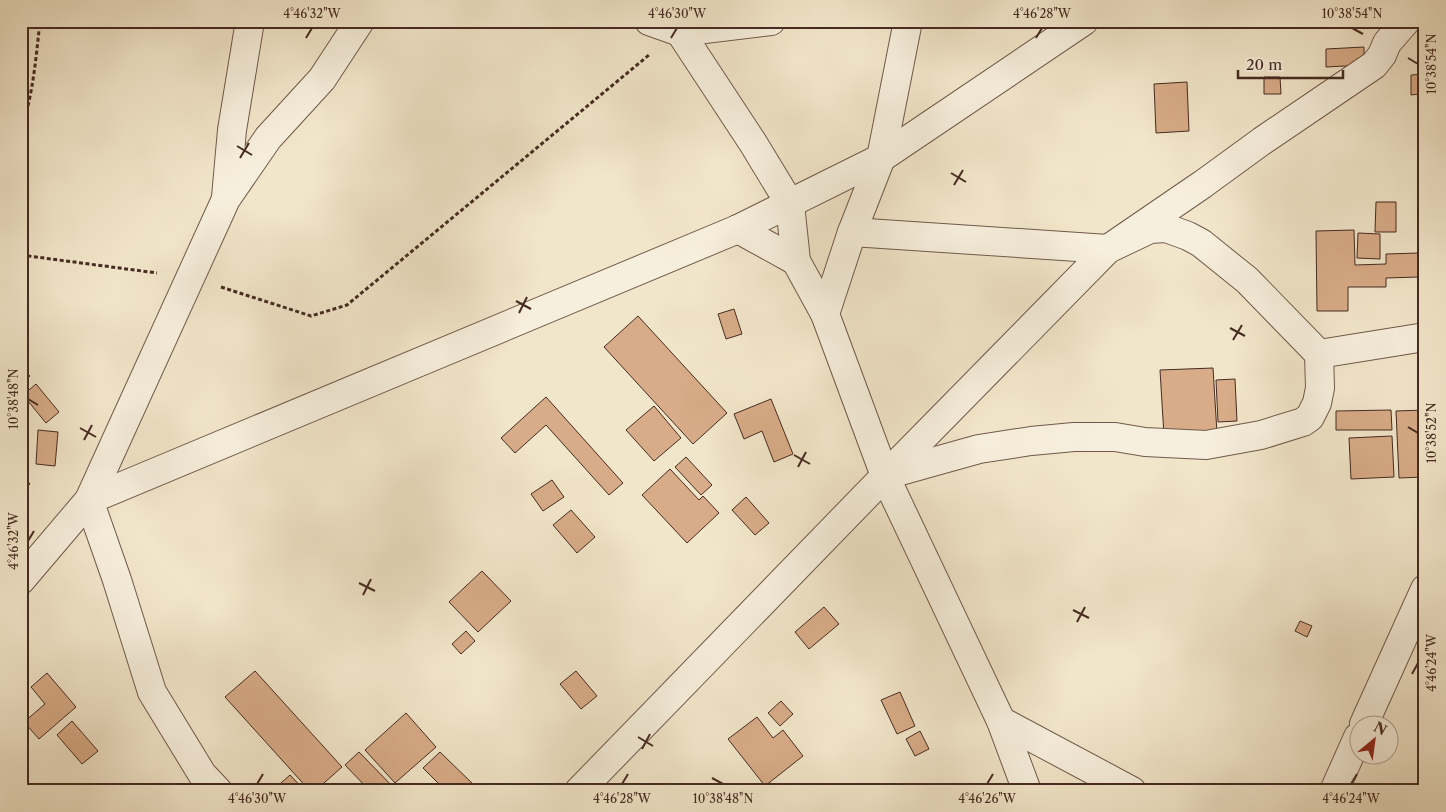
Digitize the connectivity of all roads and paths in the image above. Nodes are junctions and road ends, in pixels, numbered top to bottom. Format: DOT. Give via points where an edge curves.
graph roads {
  1 [pos="40,21"];
  2 [pos="250,21"];
  3 [pos="360,21"];
  4 [pos="649,21"];
  5 [pos="771,21"];
  6 [pos="908,21"];
  7 [pos="1084,21"];
  8 [pos="1406,21"];
  9 [pos="677,27"];
  10 [pos="21,131"];
  11 [pos="880,158"];
  12 [pos="226,199"];
  13 [pos="790,204"];
  14 [pos="738,229"];
  15 [pos="852,232"];
  16 [pos="1108,249"];
  17 [pos="21,255"];
  18 [pos="796,261"];
  19 [pos="191,277"];
  20 [pos="825,314"];
  21 [pos="1425,337"];
  22 [pos="1319,354"];
  23 [pos="885,476"];
  24 [pos="89,500"];
  25 [pos="21,580"];
  26 [pos="1425,589"];
  27 [pos="1369,714"];
  28 [pos="1001,721"];
  29 [pos="1348,760"];
  30 [pos="218,791"];
  31 [pos="579,791"];
  32 [pos="1027,791"];
  33 [pos="1132,791"];
  34 [pos="1334,791"];
  1 -- 10 [label="path" via="28,109"];
  2 -- 12 [label="street" via="232,130"];
  3 -- 12 [label="street" via="322,80 268,138"];
  4 -- 9 [label="street"];
  5 -- 9 [label="street"];
  6 -- 11 [label="street"];
  7 -- 11 [label="street"];
  8 -- 16 [label="street" via="1374,65"];
  9 -- 13 [label="street"];
  9 -- 19 [label="path" via="347,305 311,316"];
  11 -- 13 [label="street"];
  11 -- 15 [label="street"];
  12 -- 19 [label="street"];
  13 -- 14 [label="street"];
  13 -- 18 [label="street"];
  14 -- 18 [label="street"];
  14 -- 24 [label="street"];
  15 -- 16 [label="street"];
  15 -- 20 [label="street"];
  16 -- 22 [label="street" via="1150,229 1166,228 1188,236 1247,280"];
  16 -- 23 [label="street"];
  17 -- 19 [label="path"];
  18 -- 20 [label="street"];
  19 -- 24 [label="street"];
  20 -- 23 [label="street"];
  21 -- 22 [label="street"];
  22 -- 23 [label="street" via="1320,388 1310,417 1261,435 1206,445 1115,437 1040,440 979,450"];
  23 -- 28 [label="street"];
  23 -- 31 [label="street"];
  24 -- 25 [label="street"];
  24 -- 30 [label="street" via="118,580 152,692 202,774"];
  26 -- 27 [label="street"];
  28 -- 32 [label="street"];
  28 -- 33 [label="street"];
  29 -- 34 [label="street"];
}
